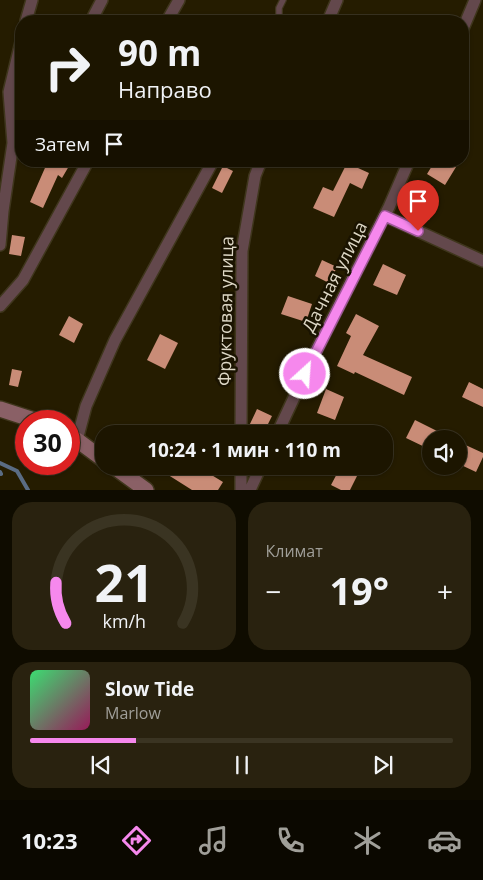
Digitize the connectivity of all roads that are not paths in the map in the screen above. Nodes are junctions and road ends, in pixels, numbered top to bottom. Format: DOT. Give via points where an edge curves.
graph roads {
  1 [pos="32,0"];
  2 [pos="102,0"];
  3 [pos="179,0"];
  4 [pos="282,0"];
  5 [pos="337,0"];
  6 [pos="476,0"];
  7 [pos="28,15"];
  8 [pos="94,15"];
  9 [pos="170,15"];
  10 [pos="279,15"];
  11 [pos="331,15"];
  12 [pos="469,16"];
  13 [pos="15,59"];
  14 [pos="4,91"];
  15 [pos="15,140"];
  16 [pos="13,143"];
  17 [pos="85,167"];
  18 [pos="210,167"];
  19 [pos="259,167"];
  20 [pos="405,167"];
  21 [pos="1,210"];
  22 [pos="385,216"];
  23 [pos="0,245"];
  24 [pos="483,261"];
  25 [pos="0,306"];
  26 [pos="0,409"];
  27 [pos="15,414"];
  28 [pos="80,421"];
  29 [pos="241,425"];
  30 [pos="281,425"];
  31 [pos="80,444"];
  32 [pos="95,454"];
  33 [pos="125,475"];
  34 [pos="241,475"];
  35 [pos="258,475"];
  36 [pos="146,490"];
  37 [pos="241,490"];
  38 [pos="250,490"];
  1 -- 7 [label="street"];
  2 -- 8 [label="street"];
  3 -- 9 [label="street"];
  4 -- 10 [label="lane"];
  5 -- 11 [label="street"];
  6 -- 12 [label="street"];
  13 -- 14 [label="street"];
  14 -- 16 [label="street"];
  15 -- 16 [label="street"];
  16 -- 21 [label="street"];
  17 -- 25 [label="street" via="22,280"];
  18 -- 28 [label="street" via="115,340"];
  19 -- 29 [label="street, Фруктовая улица" via="254,176 242,251"];
  20 -- 22 [label="street, Дачная улица"];
  21 -- 23 [label="street"];
  22 -- 24 [label="street"];
  22 -- 30 [label="street, Дачная улица"];
  26 -- 27 [label="main road"];
  31 -- 32 [label="main road"];
  33 -- 36 [label="main road"];
  34 -- 37 [label="street"];
  35 -- 38 [label="street"];
}
